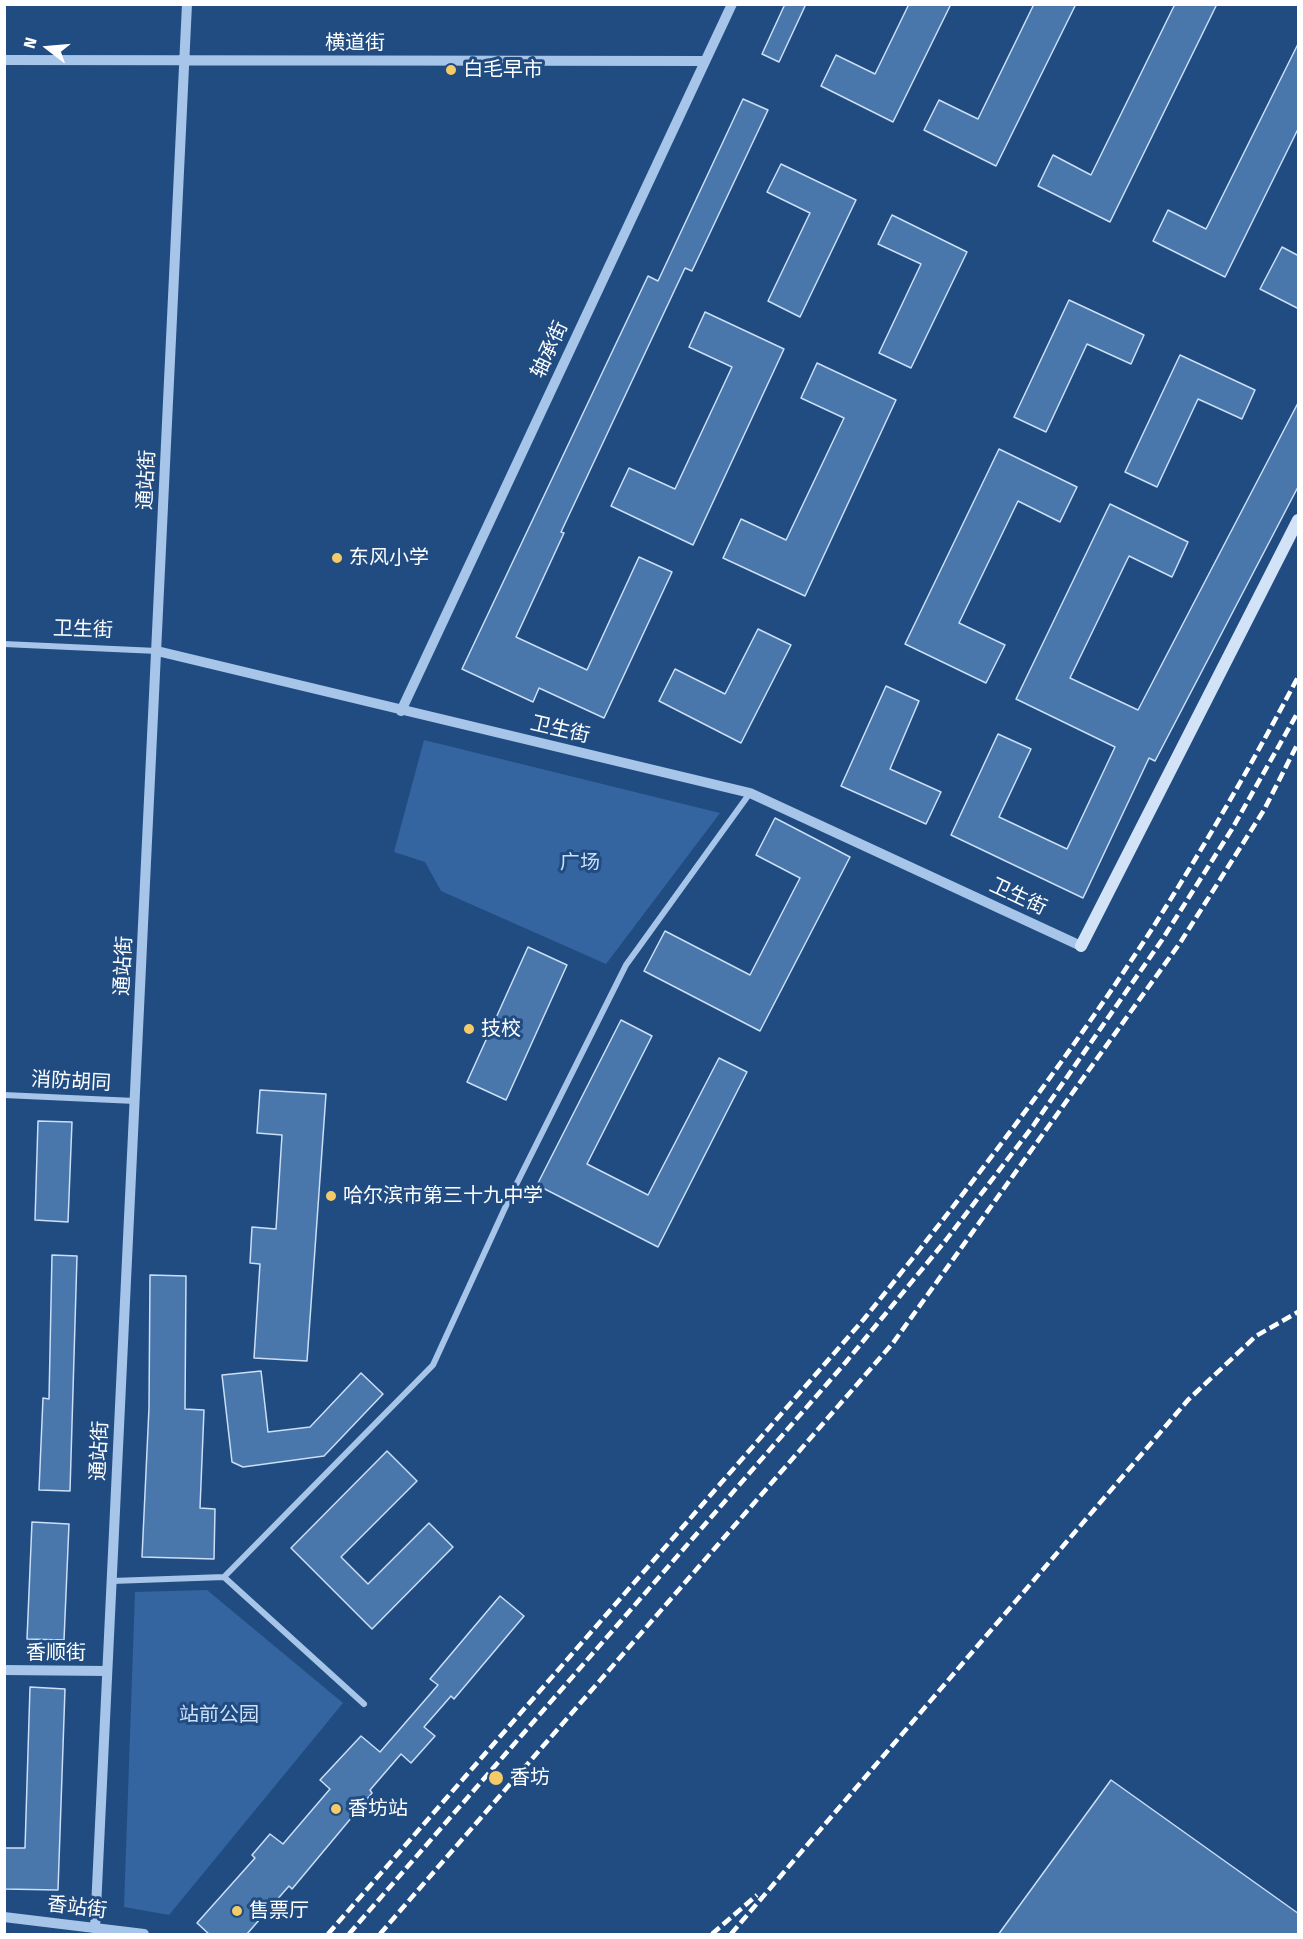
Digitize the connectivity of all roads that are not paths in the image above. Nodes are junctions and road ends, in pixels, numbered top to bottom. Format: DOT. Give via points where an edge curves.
graph roads {
  1 [pos="187,4"];
  2 [pos="732,4"];
  3 [pos="4,60"];
  4 [pos="184,60"];
  5 [pos="705,61"];
  6 [pos="1299,520"];
  7 [pos="4,644"];
  8 [pos="157,651"];
  9 [pos="401,711"];
  10 [pos="750,794"];
  11 [pos="1081,946"];
  12 [pos="4,1095"];
  13 [pos="135,1101"];
  14 [pos="224,1577"];
  15 [pos="112,1581"];
  16 [pos="4,1670"];
  17 [pos="108,1671"];
  18 [pos="364,1704"];
  19 [pos="4,1917"];
  20 [pos="95,1929"];
  21 [pos="144,1935"];
  1 -- 4 [label="street, 通站街"];
  2 -- 5 [label="street, 轴承街"];
  3 -- 4 [label="street, 横道街"];
  4 -- 5 [label="street, 横道街"];
  4 -- 8 [label="street, 通站街"];
  5 -- 9 [label="street, 轴承街"];
  6 -- 11 [label="main road"];
  7 -- 8 [label="street, 卫生街"];
  8 -- 9 [label="street, 卫生街"];
  8 -- 13 [label="street, 通站街"];
  9 -- 10 [label="street, 卫生街"];
  10 -- 11 [label="street, 卫生街"];
  10 -- 14 [label="street" via="626,965 510,1197 433,1365"];
  12 -- 13 [label="street, 消防胡同"];
  13 -- 15 [label="street, 通站街"];
  14 -- 15 [label="street"];
  14 -- 18 [label="street"];
  15 -- 17 [label="street, 通站街"];
  16 -- 17 [label="street, 香顺街"];
  17 -- 20 [label="street, 通站街"];
  19 -- 20 [label="street, 香站街"];
  20 -- 21 [label="street, 香站街"];
}
